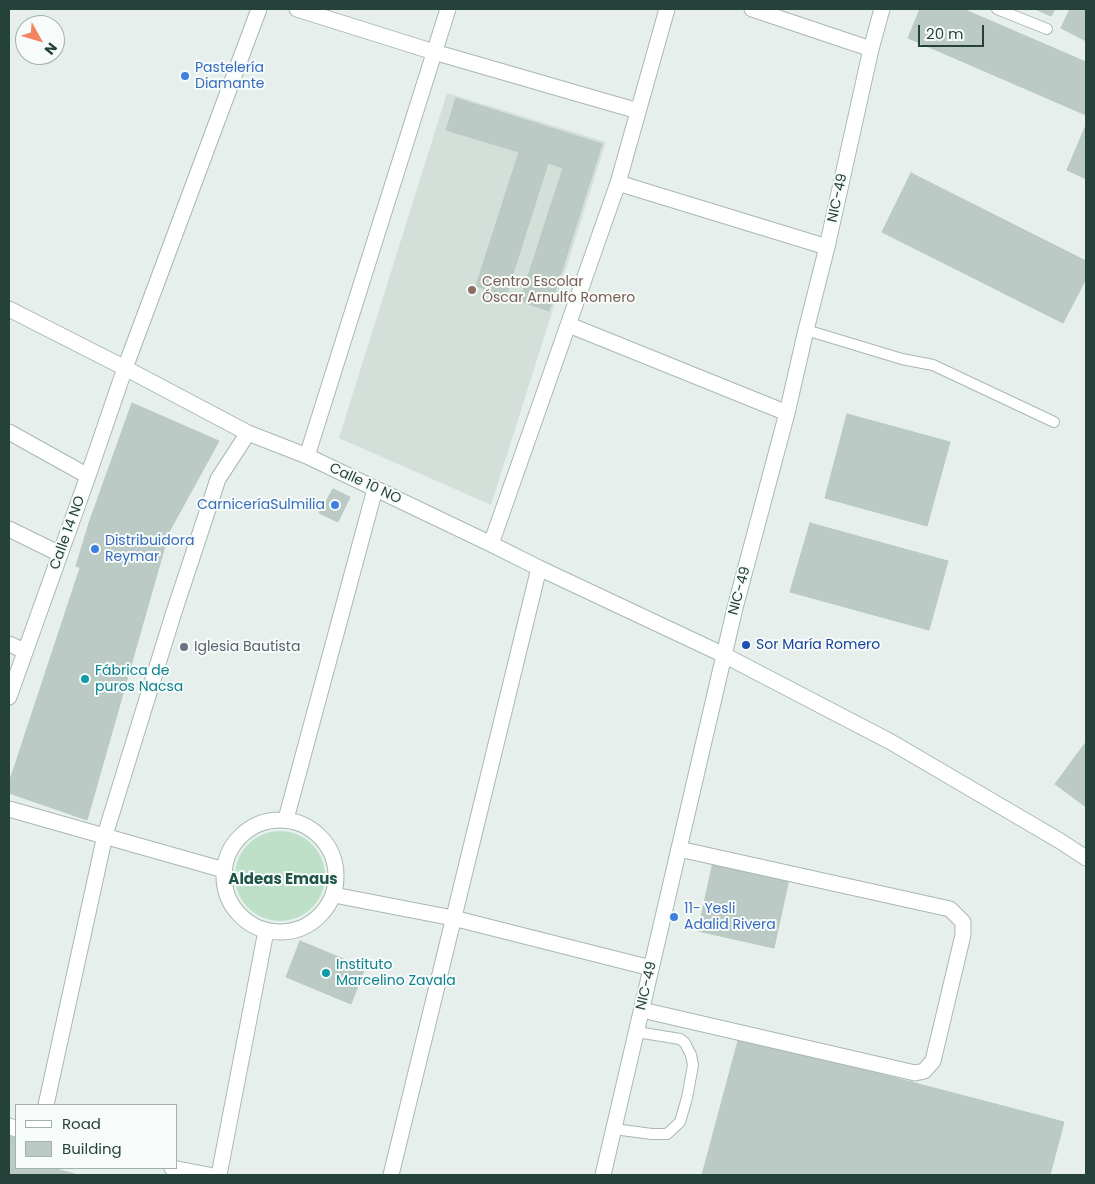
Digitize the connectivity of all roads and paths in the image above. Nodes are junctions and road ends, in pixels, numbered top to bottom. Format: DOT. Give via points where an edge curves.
graph roads {
  1 [pos="260,9"];
  2 [pos="297,9"];
  3 [pos="448,9"];
  4 [pos="667,9"];
  5 [pos="752,9"];
  6 [pos="882,9"];
  7 [pos="997,9"];
  8 [pos="1047,29"];
  9 [pos="871,49"];
  10 [pos="434,52"];
  11 [pos="638,111"];
  12 [pos="618,183"];
  13 [pos="827,247"];
  14 [pos="9,309"];
  15 [pos="569,325"];
  16 [pos="806,330"];
  17 [pos="125,368"];
  18 [pos="787,413"];
  19 [pos="1054,422"];
  20 [pos="9,432"];
  21 [pos="248,433"];
  22 [pos="307,456"];
  23 [pos="88,476"];
  24 [pos="375,489"];
  25 [pos="9,529"];
  26 [pos="491,544"];
  27 [pos="60,554"];
  28 [pos="539,568"];
  29 [pos="9,644"];
  30 [pos="25,651"];
  31 [pos="724,655"];
  32 [pos="9,697"];
  33 [pos="9,808"];
  34 [pos="286,819"];
  35 [pos="105,835"];
  36 [pos="679,849"];
  37 [pos="1086,858"];
  38 [pos="224,870"];
  39 [pos="334,895"];
  40 [pos="454,918"];
  41 [pos="266,931"];
  42 [pos="652,968"];
  43 [pos="642,1010"];
  44 [pos="637,1032"];
  45 [pos="46,1104"];
  46 [pos="614,1129"];
  47 [pos="177,1169"];
  48 [pos="209,1175"];
  49 [pos="219,1175"];
  50 [pos="391,1175"];
  51 [pos="603,1175"];
  1 -- 17 [label="street, Calle 14 NO"];
  2 -- 10 [label="street"];
  3 -- 10 [label="street"];
  4 -- 11 [label="street"];
  5 -- 9 [label="street"];
  6 -- 9 [label="street, NIC-49 / NIC-49"];
  7 -- 8 [label="lane"];
  9 -- 13 [label="street, NIC-49 / NIC-49"];
  10 -- 11 [label="street"];
  10 -- 22 [label="street"];
  11 -- 12 [label="street"];
  12 -- 13 [label="street"];
  12 -- 15 [label="street"];
  13 -- 16 [label="street, NIC-49 / NIC-49"];
  14 -- 17 [label="street, Calle 10 NO"];
  15 -- 18 [label="street"];
  15 -- 26 [label="street"];
  16 -- 18 [label="street, NIC-49 / NIC-49"];
  16 -- 19 [label="lane" via="933,365"];
  17 -- 21 [label="street, Calle 10 NO"];
  17 -- 23 [label="street, Calle 14 NO"];
  18 -- 31 [label="street, NIC-49 / NIC-49"];
  20 -- 23 [label="street"];
  21 -- 22 [label="street, Calle 10 NO"];
  21 -- 35 [label="street" via="218,479"];
  22 -- 24 [label="street, Calle 10 NO"];
  23 -- 27 [label="street, Calle 14 NO"];
  24 -- 26 [label="street, Calle 10 NO"];
  24 -- 34 [label="street"];
  25 -- 27 [label="street"];
  26 -- 28 [label="street, Calle 10 NO"];
  27 -- 30 [label="street, Calle 14 NO"];
  28 -- 31 [label="street, Calle 10 NO"];
  28 -- 40 [label="street"];
  29 -- 30 [label="street"];
  30 -- 32 [label="street, Calle 14 NO"];
  31 -- 36 [label="street, NIC-49 / NIC-49"];
  31 -- 37 [label="street, Calle 10 NO" via="891,742"];
  33 -- 35 [label="street"];
  34 -- 38 [label="street" via="264,821 245,832 230,849"];
  34 -- 39 [label="street" via="311,827 329,845 337,870"];
  35 -- 38 [label="street"];
  35 -- 45 [label="street"];
  36 -- 42 [label="street, NIC-49 / NIC-49"];
  36 -- 43 [label="street" via="950,909 963,922 962,936 933,1061 924,1071 915,1073"];
  38 -- 41 [label="street" via="224,886 238,914 251,925"];
  39 -- 40 [label="street"];
  39 -- 41 [label="street" via="314,922 299,930"];
  40 -- 42 [label="street"];
  40 -- 50 [label="street"];
  41 -- 49 [label="street"];
  42 -- 43 [label="street, NIC-49 / NIC-49"];
  43 -- 44 [label="street, NIC-49 / NIC-49"];
  44 -- 46 [label="street, NIC-49 / NIC-49"];
  44 -- 46 [label="lane" via="680,1039 685,1043 692,1066 686,1098 680,1122 667,1134"];
  46 -- 51 [label="street, NIC-49 / NIC-49"];
  47 -- 48 [label="street"];
}
